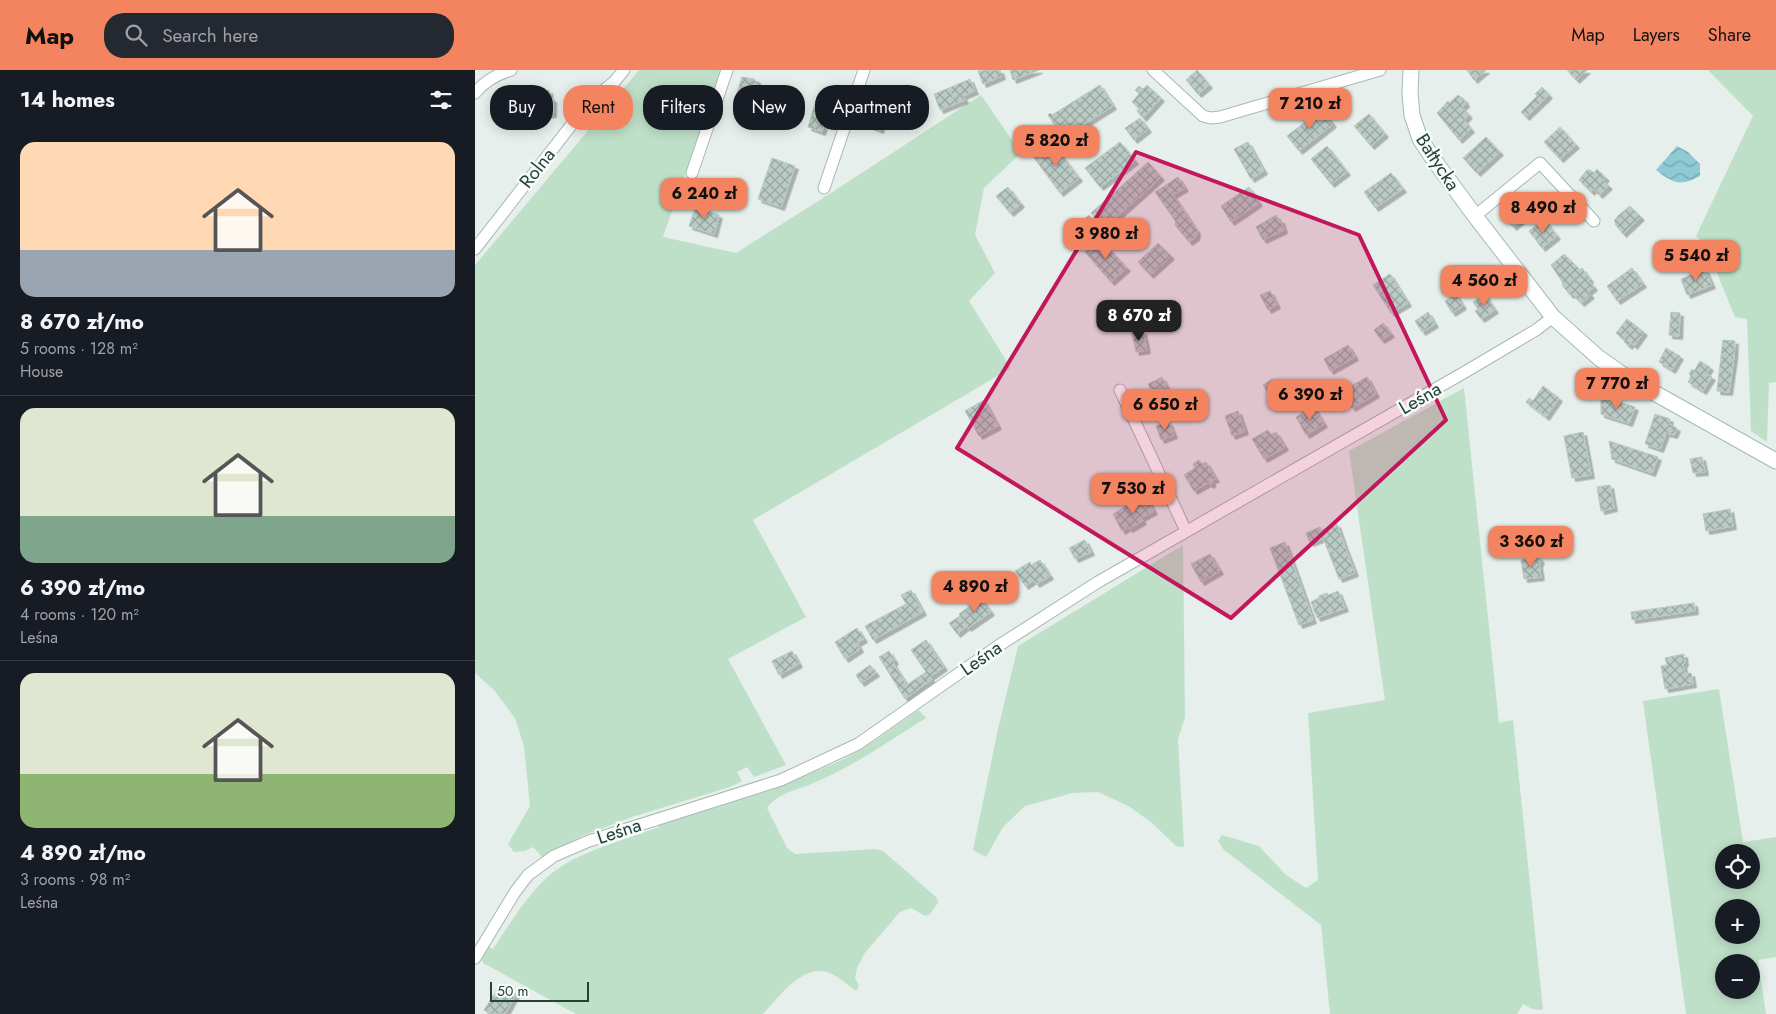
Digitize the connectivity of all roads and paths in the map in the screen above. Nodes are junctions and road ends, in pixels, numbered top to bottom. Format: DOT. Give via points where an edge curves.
graph roads {
  1 [pos="511,70"];
  2 [pos="625,70"];
  3 [pos="727,70"];
  4 [pos="864,70"];
  5 [pos="1153,70"];
  6 [pos="1380,70"];
  7 [pos="1411,70"];
  8 [pos="475,93"];
  9 [pos="692,173"];
  10 [pos="825,188"];
  11 [pos="1475,216"];
  12 [pos="1594,222"];
  13 [pos="475,249"];
  14 [pos="1553,317"];
  15 [pos="1120,390"];
  16 [pos="1776,461"];
  17 [pos="1186,531"];
  18 [pos="475,958"];
  1 -- 8 [label="street" via="489,80"];
  2 -- 13 [label="street, Rolna" via="590,101"];
  3 -- 9 [label="street"];
  4 -- 10 [label="street"];
  5 -- 6 [label="street" via="1203,116 1211,118"];
  7 -- 11 [label="street, Bałtycka" via="1410,93 1420,139"];
  11 -- 12 [label="street" via="1540,163"];
  11 -- 14 [label="street, Bałtycka"];
  14 -- 16 [label="street, Bałtycka" via="1626,377"];
  14 -- 17 [label="street, Leśna" via="1465,372"];
  15 -- 17 [label="street"];
  17 -- 18 [label="street, Leśna" via="1018,632 858,744 781,780 598,838 554,856 528,875"];
}
